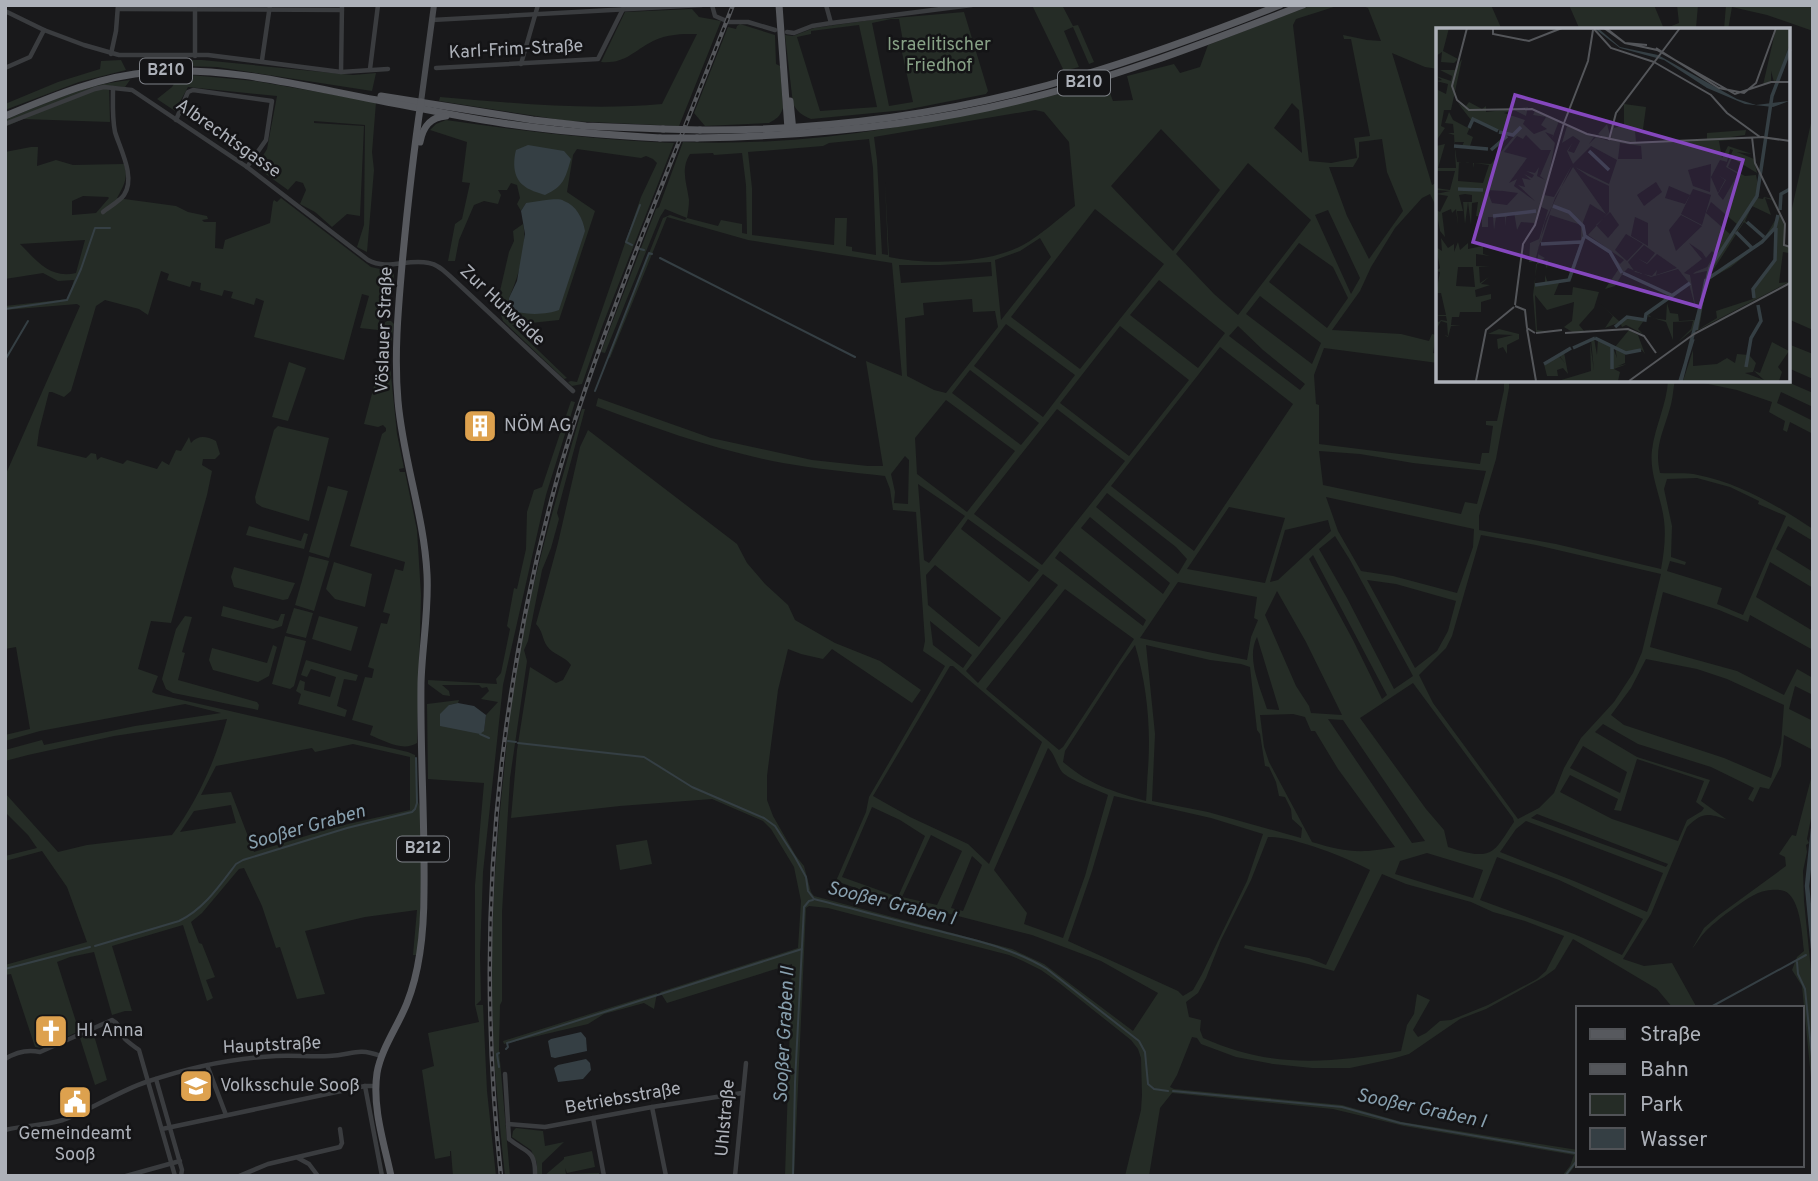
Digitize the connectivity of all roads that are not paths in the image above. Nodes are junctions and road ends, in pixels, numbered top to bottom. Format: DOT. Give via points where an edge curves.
graph roads {
  1 [pos="378,5"];
  2 [pos="434,5"];
  3 [pos="538,5"];
  4 [pos="702,5"];
  5 [pos="712,5"];
  6 [pos="779,5"];
  7 [pos="826,5"];
  8 [pos="972,5"];
  9 [pos="1280,5"];
  10 [pos="1303,5"];
  11 [pos="118,7"];
  12 [pos="195,7"];
  13 [pos="270,7"];
  14 [pos="342,7"];
  15 [pos="624,7"];
  16 [pos="5,11"];
  17 [pos="536,14"];
  18 [pos="432,20"];
  19 [pos="831,23"];
  20 [pos="44,30"];
  21 [pos="775,30"];
  22 [pos="787,32"];
  23 [pos="111,54"];
  24 [pos="195,55"];
  25 [pos="262,60"];
  26 [pos="521,64"];
  27 [pos="5,68"];
  28 [pos="436,68"];
  29 [pos="370,69"];
  30 [pos="388,69"];
  31 [pos="341,72"];
  32 [pos="113,88"];
  33 [pos="421,105"];
  34 [pos="789,113"];
  35 [pos="5,116"];
  36 [pos="176,120"];
  37 [pos="478,120"];
  38 [pos="5,124"];
  39 [pos="816,125"];
  40 [pos="771,128"];
  41 [pos="791,130"];
  42 [pos="414,155"];
  43 [pos="247,167"];
  44 [pos="103,212"];
  45 [pos="403,264"];
  46 [pos="573,391"];
  47 [pos="382,1056"];
  48 [pos="5,1059"];
  49 [pos="746,1063"];
  50 [pos="207,1065"];
  51 [pos="505,1074"];
  52 [pos="156,1079"];
  53 [pos="148,1081"];
  54 [pos="365,1086"];
  55 [pos="376,1086"];
  56 [pos="742,1093"];
  57 [pos="652,1107"];
  58 [pos="226,1115"];
  59 [pos="593,1118"];
  60 [pos="508,1124"];
  61 [pos="171,1127"];
  62 [pos="162,1129"];
  63 [pos="340,1129"];
  64 [pos="5,1130"];
  65 [pos="297,1157"];
  66 [pos="180,1161"];
  67 [pos="172,1164"];
  68 [pos="126,1176"];
  69 [pos="178,1176"];
  70 [pos="239,1176"];
  71 [pos="318,1176"];
  72 [pos="382,1176"];
  73 [pos="391,1176"];
  74 [pos="535,1176"];
  75 [pos="604,1176"];
  76 [pos="666,1176"];
  77 [pos="735,1176"];
  1 -- 29 [label="street"];
  2 -- 18 [label="street, Vöslauer Straße"];
  3 -- 17 [label="street"];
  4 -- 15 [label="street"];
  5 -- 21 [label="street" via="721,19"];
  6 -- 34 [label="main road"];
  7 -- 19 [label="street"];
  8 -- 19 [label="street"];
  9 -- 39 [label="main road, B210" via="1147,55 1015,93 900,116"];
  10 -- 41 [label="main road, B210" via="1152,62 1017,102 905,123"];
  11 -- 12 [label="street"];
  11 -- 23 [label="street"];
  12 -- 13 [label="street"];
  12 -- 24 [label="street"];
  13 -- 14 [label="street"];
  13 -- 25 [label="street"];
  14 -- 31 [label="street"];
  15 -- 17 [label="street"];
  15 -- 26 [label="street, Karl-Frim-Straße" via="598,59"];
  16 -- 20 [label="street"];
  17 -- 18 [label="street"];
  17 -- 26 [label="street"];
  18 -- 33 [label="street, Vöslauer Straße"];
  19 -- 22 [label="street"];
  20 -- 23 [label="street"];
  20 -- 27 [label="street" via="30,57"];
  23 -- 24 [label="street"];
  24 -- 25 [label="street"];
  25 -- 31 [label="street"];
  26 -- 28 [label="street, Karl-Frim-Straße"];
  29 -- 30 [label="street"];
  29 -- 31 [label="street"];
  32 -- 36 [label="street, Albrechtsgasse" via="132,90"];
  32 -- 38 [label="street" via="94,89"];
  32 -- 44 [label="street" via="115,131 126,162 127,182 124,195"];
  33 -- 35 [label="main road, B210" via="232,74 150,72 80,86"];
  33 -- 37 [label="main road, B210"];
  33 -- 40 [label="main road, B210, bridge" via="573,124"];
  33 -- 42 [label="main road, Vöslauer Straße / B212"];
  34 -- 39 [label="main road"];
  34 -- 40 [label="main road"];
  34 -- 41 [label="main road"];
  36 -- 43 [label="street, Albrechtsgasse"];
  36 -- 43 [label="street" via="193,90 272,101 266,140"];
  37 -- 41 [label="main road, B210, bridge" via="660,138"];
  37 -- 42 [label="main road, B210" via="445,116 432,120"];
  39 -- 41 [label="main road, B210"];
  40 -- 41 [label="main road, B210"];
  42 -- 45 [label="main road, Vöslauer Straße / B212"];
  43 -- 45 [label="street, Albrechtsgasse" via="368,260"];
  45 -- 46 [label="street, Zur Hutweide" via="436,265"];
  45 -- 47 [label="main road, Vöslauer Straße / B212" via="397,331 398,402 427,570 421,738 424,890 416,973"];
  47 -- 50 [label="street, Hauptstraße" via="360,1051"];
  47 -- 55 [label="main road, B212"];
  48 -- 53 [label="street" via="23,1051 40,1052 114,1021 139,1050"];
  49 -- 56 [label="street, Uhlstraße"];
  50 -- 52 [label="street, Hauptstraße"];
  50 -- 58 [label="street"];
  51 -- 60 [label="street"];
  52 -- 53 [label="street, Hauptstraße"];
  52 -- 61 [label="street"];
  53 -- 62 [label="street"];
  53 -- 64 [label="street, Hauptstraße" via="65,1119"];
  54 -- 55 [label="street"];
  54 -- 58 [label="street"];
  54 -- 72 [label="street"];
  55 -- 73 [label="main road, B212"];
  56 -- 57 [label="street, Betriebsstraße"];
  56 -- 77 [label="street, Uhlstraße"];
  57 -- 59 [label="street, Betriebsstraße"];
  57 -- 76 [label="street"];
  58 -- 61 [label="street"];
  59 -- 60 [label="street, Betriebsstraße" via="545,1127"];
  59 -- 75 [label="street"];
  60 -- 74 [label="street" via="509,1139 531,1153"];
  61 -- 62 [label="street"];
  61 -- 66 [label="street"];
  62 -- 67 [label="street"];
  63 -- 65 [label="street" via="340,1147"];
  65 -- 70 [label="street"];
  65 -- 71 [label="street"];
  66 -- 67 [label="street"];
  66 -- 69 [label="street" via="183,1170"];
  67 -- 68 [label="street"];
  67 -- 69 [label="street"];
}
